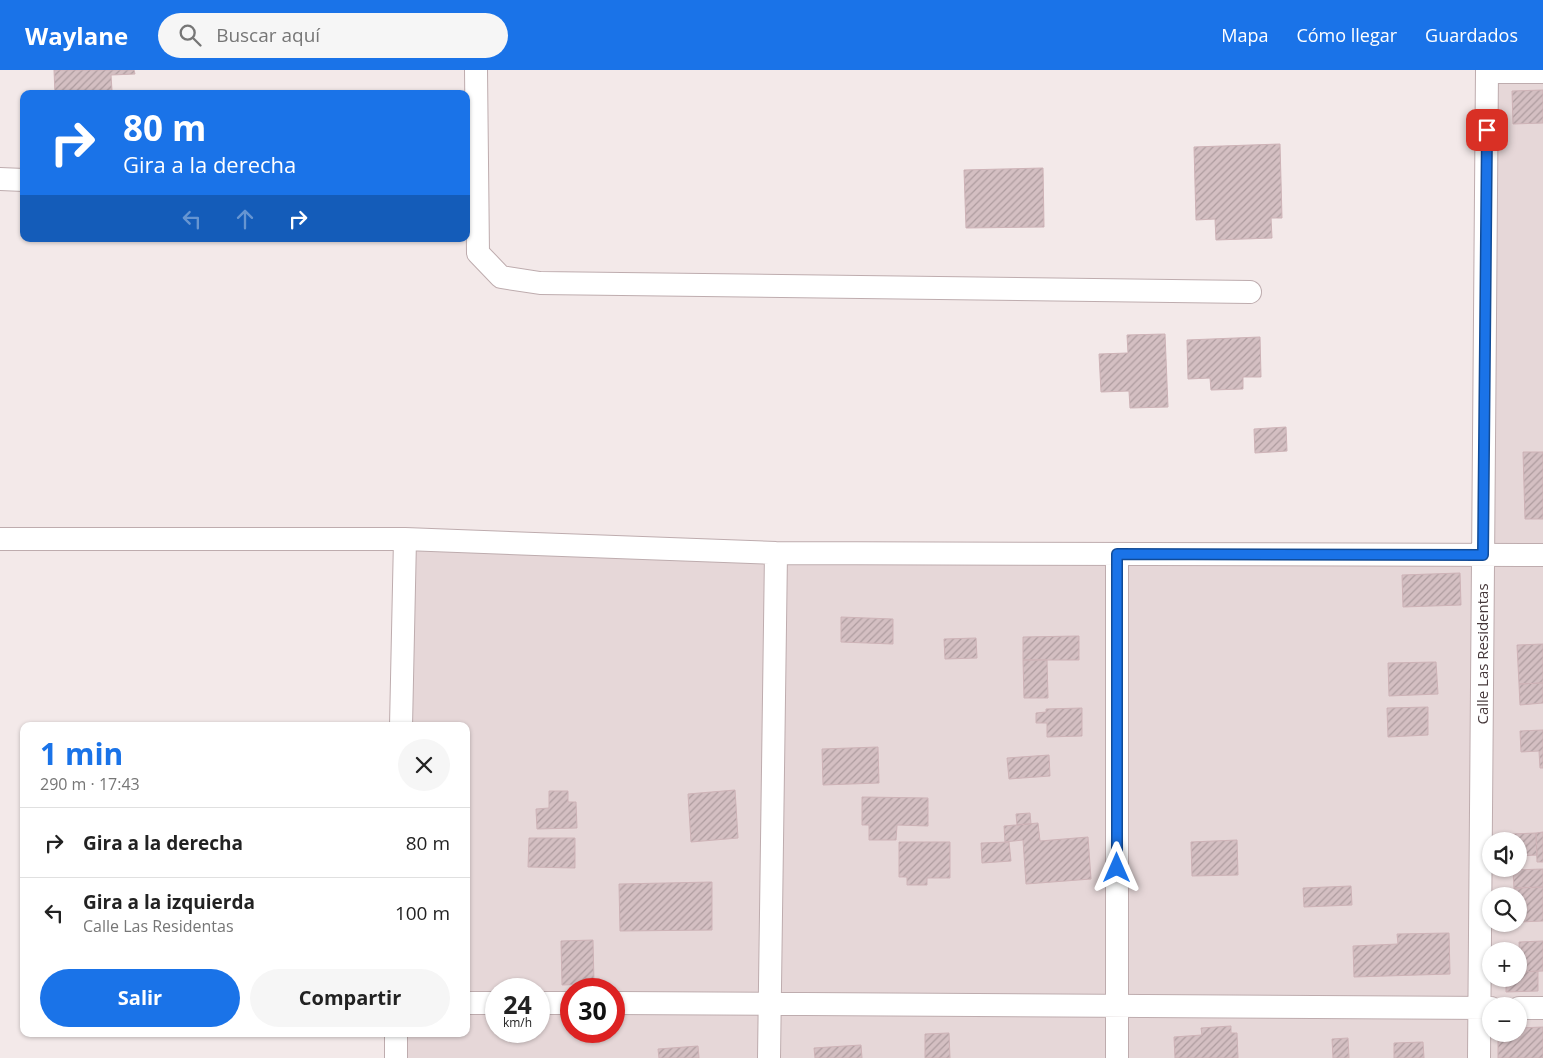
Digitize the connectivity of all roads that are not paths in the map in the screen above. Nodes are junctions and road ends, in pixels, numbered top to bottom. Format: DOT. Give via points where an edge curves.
graph roads {
  1 [pos="476,70"];
  2 [pos="1487,71"];
  3 [pos="1543,72"];
  4 [pos="0,179"];
  5 [pos="20,180"];
  6 [pos="472,185"];
  7 [pos="1250,292"];
  8 [pos="0,539"];
  9 [pos="405,540"];
  10 [pos="776,553"];
  11 [pos="1117,554"];
  12 [pos="1483,555"];
  13 [pos="1543,555"];
  14 [pos="401,722"];
  15 [pos="1485,997"];
  16 [pos="470,1003"];
  17 [pos="485,1003"];
  18 [pos="625,1003"];
  19 [pos="770,1004"];
  20 [pos="1117,1006"];
  21 [pos="1482,1008"];
  22 [pos="1527,1008"];
  23 [pos="1543,1008"];
  24 [pos="1482,1033"];
  25 [pos="396,1037"];
  26 [pos="396,1058"];
  27 [pos="769,1058"];
  28 [pos="1117,1058"];
  29 [pos="1479,1058"];
  1 -- 6 [label="street"];
  2 -- 3 [label="street"];
  2 -- 12 [label="street, Calle Las Residentas"];
  4 -- 5 [label="street"];
  6 -- 7 [label="street" via="478,253 501,276 540,283"];
  8 -- 9 [label="street"];
  9 -- 10 [label="street"];
  9 -- 14 [label="street"];
  10 -- 11 [label="street"];
  10 -- 19 [label="street"];
  11 -- 12 [label="street"];
  11 -- 20 [label="street"];
  12 -- 13 [label="street"];
  12 -- 15 [label="street, Calle Las Residentas"];
  16 -- 17 [label="street"];
  18 -- 19 [label="street"];
  19 -- 20 [label="street"];
  19 -- 27 [label="street"];
  20 -- 21 [label="street"];
  20 -- 28 [label="street"];
  22 -- 23 [label="street"];
  24 -- 29 [label="street, Calle Las Residentas"];
  25 -- 26 [label="street"];
}
